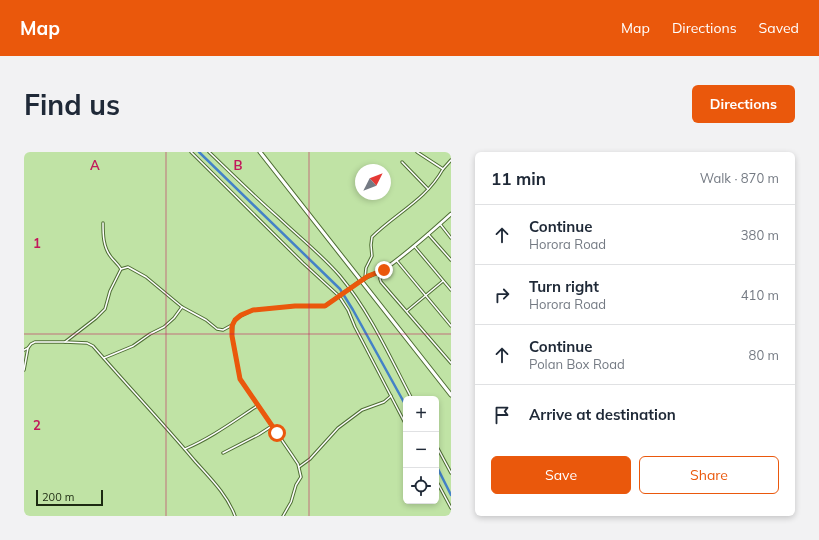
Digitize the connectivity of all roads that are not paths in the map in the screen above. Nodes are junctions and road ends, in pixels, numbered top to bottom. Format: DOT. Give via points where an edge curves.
graph roads {
  1 [pos="191,152"];
  2 [pos="209,152"];
  3 [pos="260,152"];
  4 [pos="417,152"];
  5 [pos="451,160"];
  6 [pos="402,162"];
  7 [pos="443,169"];
  8 [pos="428,189"];
  9 [pos="450,216"];
  10 [pos="103,223"];
  11 [pos="440,224"];
  12 [pos="428,234"];
  13 [pos="451,238"];
  14 [pos="415,246"];
  15 [pos="451,260"];
  16 [pos="397,261"];
  17 [pos="121,269"];
  18 [pos="380,271"];
  19 [pos="364,278"];
  20 [pos="361,281"];
  21 [pos="443,281"];
  22 [pos="350,289"];
  23 [pos="451,289"];
  24 [pos="340,296"];
  25 [pos="425,296"];
  26 [pos="182,307"];
  27 [pos="407,311"];
  28 [pos="232,325"];
  29 [pos="451,326"];
  30 [pos="65,342"];
  31 [pos="28,348"];
  32 [pos="24,350"];
  33 [pos="104,358"];
  34 [pos="451,363"];
  35 [pos="24,370"];
  36 [pos="451,395"];
  37 [pos="391,396"];
  38 [pos="410,396"];
  39 [pos="257,405"];
  40 [pos="403,418"];
  41 [pos="272,426"];
  42 [pos="185,449"];
  43 [pos="439,451"];
  44 [pos="223,453"];
  45 [pos="299,467"];
  46 [pos="451,473"];
  47 [pos="439,486"];
  48 [pos="451,508"];
  49 [pos="235,516"];
  50 [pos="283,516"];
  1 -- 24 [label="street"];
  2 -- 22 [label="street" via="326,260"];
  3 -- 20 [label="main road"];
  4 -- 7 [label="street"];
  5 -- 7 [label="street"];
  6 -- 8 [label="street"];
  7 -- 8 [label="street"];
  8 -- 19 [label="street" via="410,207 372,236 372,256"];
  9 -- 11 [label="main road"];
  10 -- 17 [label="street" via="107,249"];
  11 -- 12 [label="main road"];
  11 -- 13 [label="street"];
  12 -- 14 [label="main road"];
  12 -- 15 [label="street"];
  14 -- 16 [label="main road"];
  14 -- 21 [label="street"];
  16 -- 18 [label="main road"];
  16 -- 25 [label="street"];
  17 -- 26 [label="street" via="128,267 146,277"];
  17 -- 30 [label="street" via="110,291 105,309"];
  18 -- 19 [label="main road"];
  18 -- 27 [label="street" via="380,281"];
  19 -- 20 [label="main road"];
  20 -- 22 [label="street"];
  20 -- 36 [label="main road"];
  21 -- 23 [label="street"];
  21 -- 25 [label="street"];
  22 -- 24 [label="street"];
  22 -- 38 [label="street" via="382,339"];
  24 -- 28 [label="street" via="321,306 253,310 237,318"];
  24 -- 37 [label="street"];
  25 -- 27 [label="street"];
  25 -- 29 [label="street"];
  26 -- 28 [label="street" via="219,330"];
  26 -- 33 [label="street" via="164,327 133,346"];
  27 -- 34 [label="street"];
  28 -- 39 [label="street" via="238,373"];
  30 -- 31 [label="street" via="35,342"];
  30 -- 33 [label="street" via="91,344"];
  31 -- 32 [label="street"];
  31 -- 35 [label="street"];
  33 -- 42 [label="street"];
  37 -- 40 [label="street"];
  37 -- 45 [label="street" via="384,402 362,410 338,428 310,459"];
  39 -- 41 [label="street"];
  39 -- 42 [label="street" via="221,430"];
  41 -- 44 [label="street" via="258,436"];
  41 -- 45 [label="street"];
  42 -- 49 [label="street" via="223,493"];
  43 -- 46 [label="street"];
  45 -- 50 [label="street" via="301,477"];
  47 -- 48 [label="street"];
}
